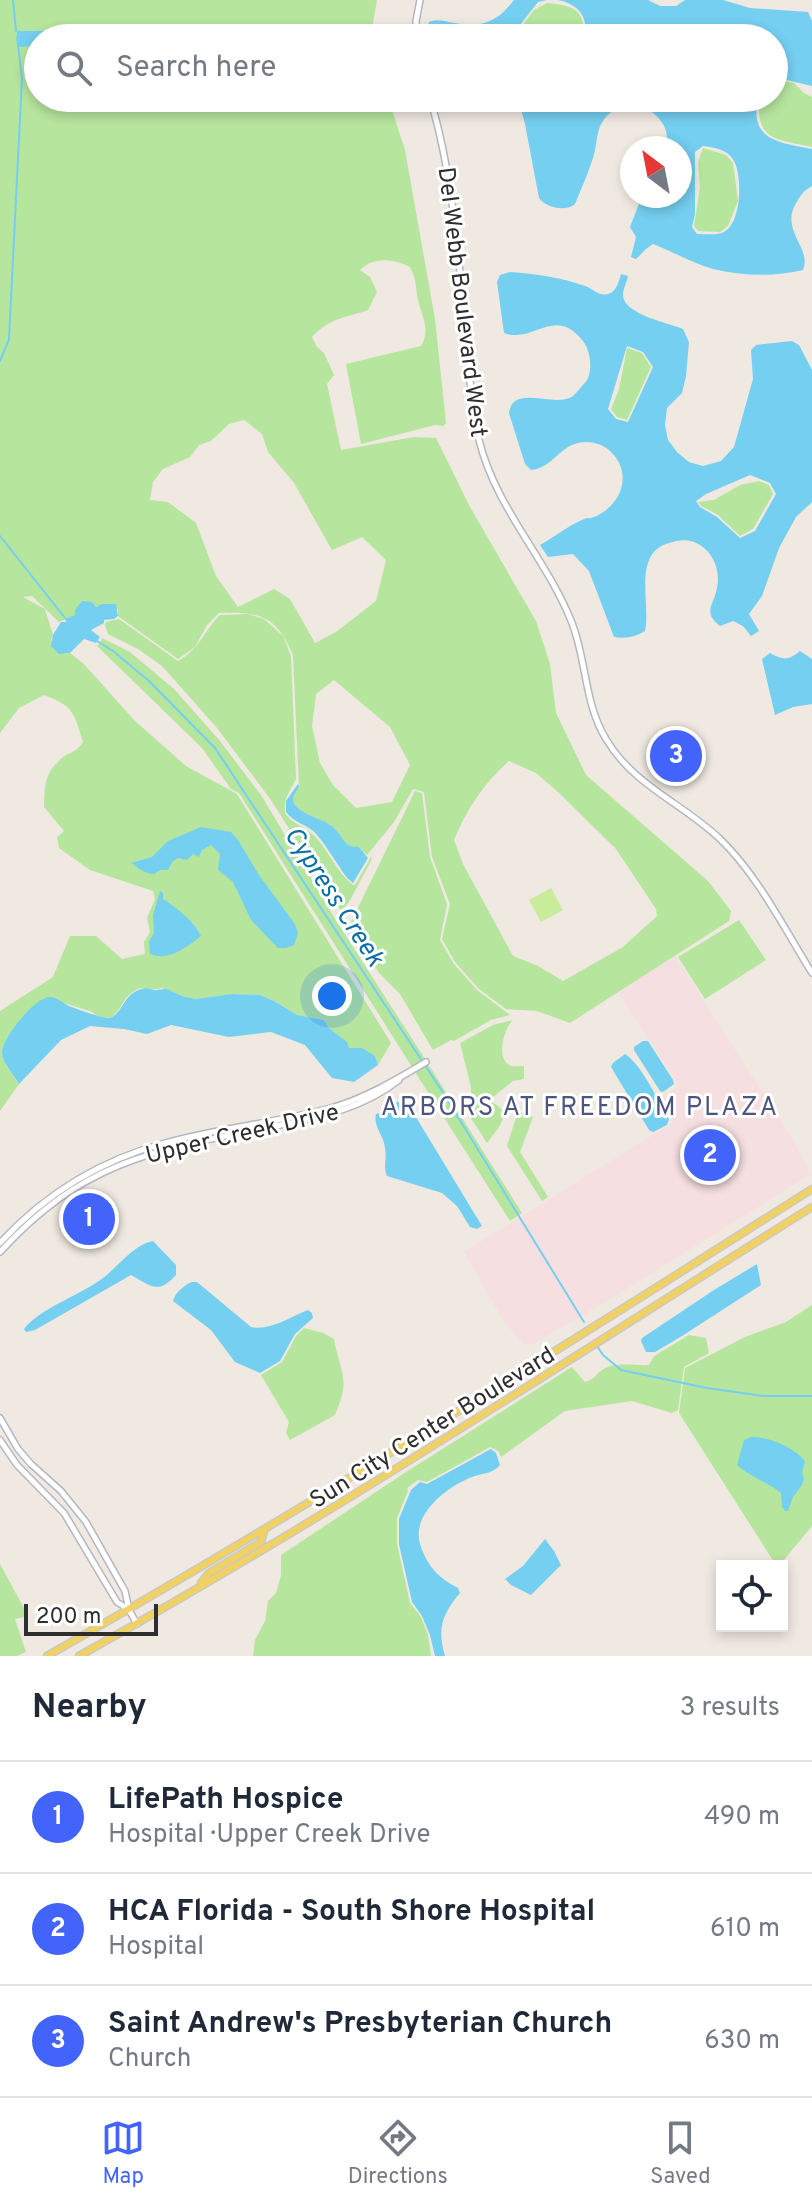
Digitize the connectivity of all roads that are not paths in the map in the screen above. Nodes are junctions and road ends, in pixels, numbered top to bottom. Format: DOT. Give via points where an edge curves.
graph roads {
  1 [pos="420,0"];
  2 [pos="416,24"];
  3 [pos="434,112"];
  4 [pos="812,973"];
  5 [pos="426,1062"];
  6 [pos="409,1072"];
  7 [pos="812,1189"];
  8 [pos="812,1207"];
  9 [pos="0,1243"];
  10 [pos="0,1252"];
  11 [pos="0,1418"];
  12 [pos="0,1440"];
  13 [pos="264,1531"];
  14 [pos="196,1588"];
  15 [pos="129,1610"];
  16 [pos="137,1624"];
  17 [pos="47,1656"];
  18 [pos="79,1656"];
  1 -- 2 [label="street"];
  3 -- 4 [label="street, Del Webb Boulevard West" via="457,239 469,370 486,465 571,621 596,721 632,772 700,820 744,865"];
  5 -- 6 [label="street, Upper Creek Drive"];
  6 -- 9 [label="street, Upper Creek Drive" via="328,1109 169,1141 124,1156 57,1192"];
  6 -- 10 [label="street, Upper Creek Drive" via="351,1108 169,1147 103,1171 46,1207"];
  7 -- 13 [label="main road, Sun City Center Boulevard"];
  8 -- 14 [label="main road, Sun City Center Boulevard"];
  11 -- 15 [label="street" via="18,1449 86,1522 125,1591"];
  12 -- 15 [label="street" via="64,1513 117,1602"];
  13 -- 14 [label="main road" via="261,1542 209,1573"];
  13 -- 15 [label="main road, Sun City Center Boulevard"];
  14 -- 16 [label="main road, Sun City Center Boulevard"];
  15 -- 16 [label="street"];
  15 -- 17 [label="main road, Sun City Center Boulevard"];
  16 -- 18 [label="main road, Sun City Center Boulevard"];
}
